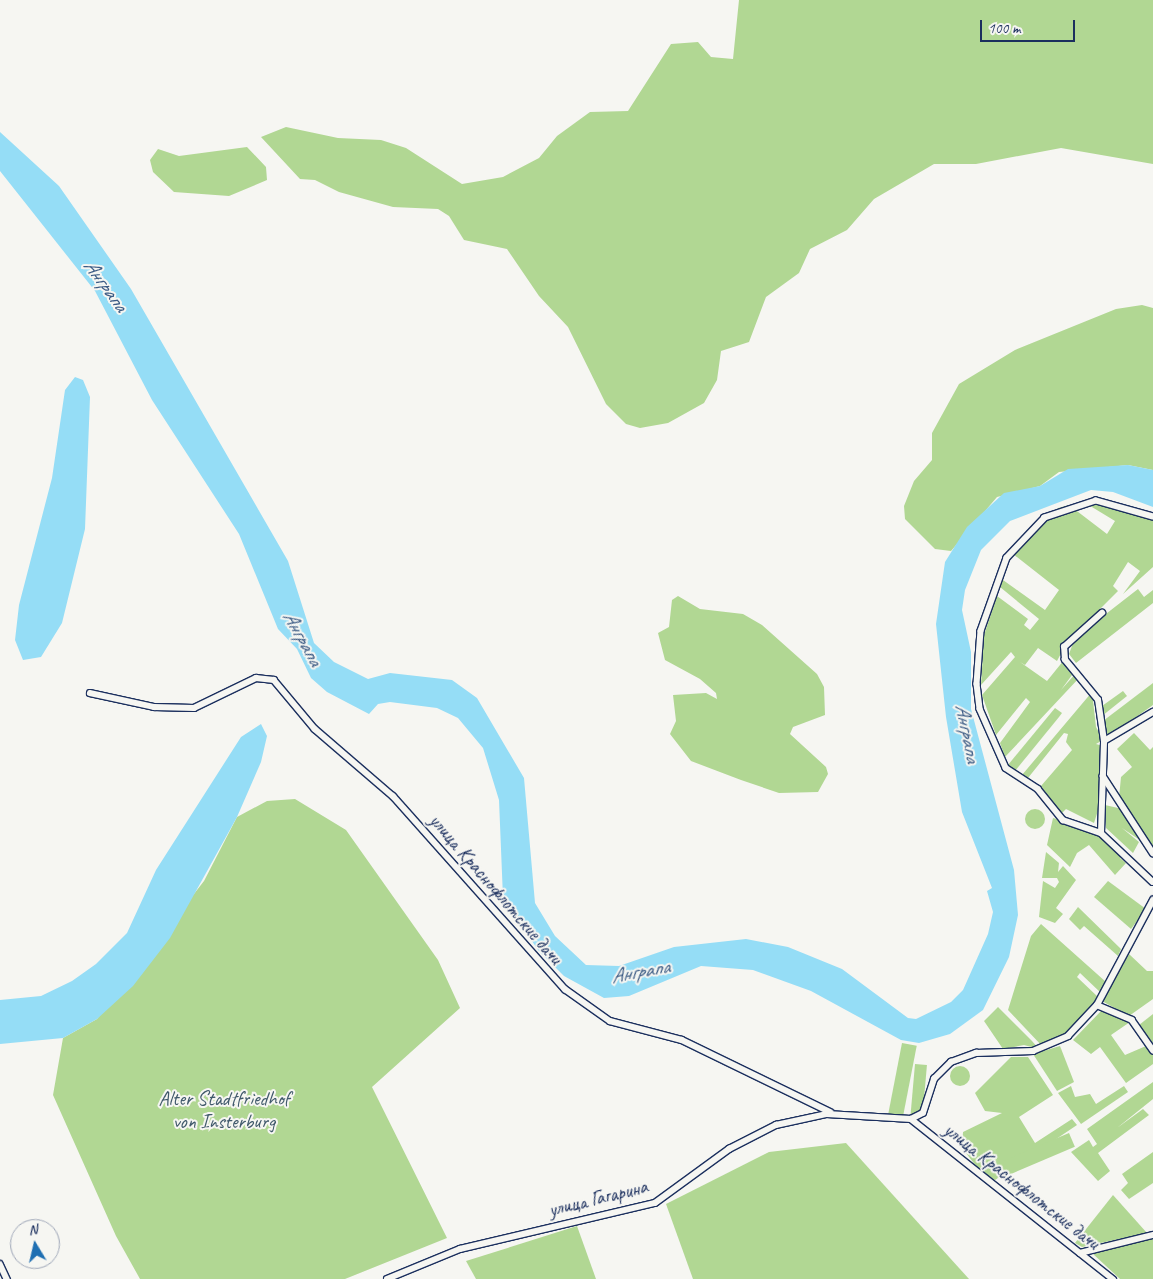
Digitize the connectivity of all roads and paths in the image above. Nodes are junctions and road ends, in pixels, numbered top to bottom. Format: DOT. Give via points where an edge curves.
graph roads {
  1 [pos="1153,517"];
  2 [pos="1102,613"];
  3 [pos="90,693"];
  4 [pos="1153,712"];
  5 [pos="1104,741"];
  6 [pos="1103,776"];
  7 [pos="1101,833"];
  8 [pos="1153,853"];
  9 [pos="1153,882"];
  10 [pos="1153,900"];
  11 [pos="1097,1005"];
  12 [pos="1153,1050"];
  13 [pos="832,1113"];
  14 [pos="911,1119"];
  15 [pos="1153,1235"];
  16 [pos="1080,1253"];
  17 [pos="0,1264"];
  18 [pos="7,1279"];
  19 [pos="387,1279"];
  20 [pos="1113,1279"];
  1 -- 7 [label="street" via="1096,501 1053,513 1008,558 982,631 980,709 1006,768 1038,789 1063,820"];
  2 -- 5 [label="street" via="1064,648 1065,660 1098,700"];
  3 -- 13 [label="street, улица Краснофлотские дачи" via="154,706 194,708 256,678 274,680 315,729 393,796 565,988 610,1022 682,1040"];
  4 -- 5 [label="street"];
  5 -- 6 [label="street"];
  6 -- 7 [label="street"];
  6 -- 8 [label="street"];
  7 -- 9 [label="street"];
  10 -- 11 [label="street, улица Краснофлотские дачи"];
  11 -- 12 [label="street" via="1132,1020"];
  11 -- 14 [label="street, улица Краснофлотские дачи" via="1058,1044 1020,1052 976,1052 951,1062 934,1079 929,1106"];
  13 -- 14 [label="street, улица Краснофлотские дачи"];
  13 -- 19 [label="street, улица Гагарина" via="776,1125 745,1140 655,1203 460,1249"];
  14 -- 16 [label="street, улица Краснофлотские дачи"];
  15 -- 16 [label="street"];
  16 -- 20 [label="street, улица Краснофлотские дачи"];
  17 -- 18 [label="street"];
}
